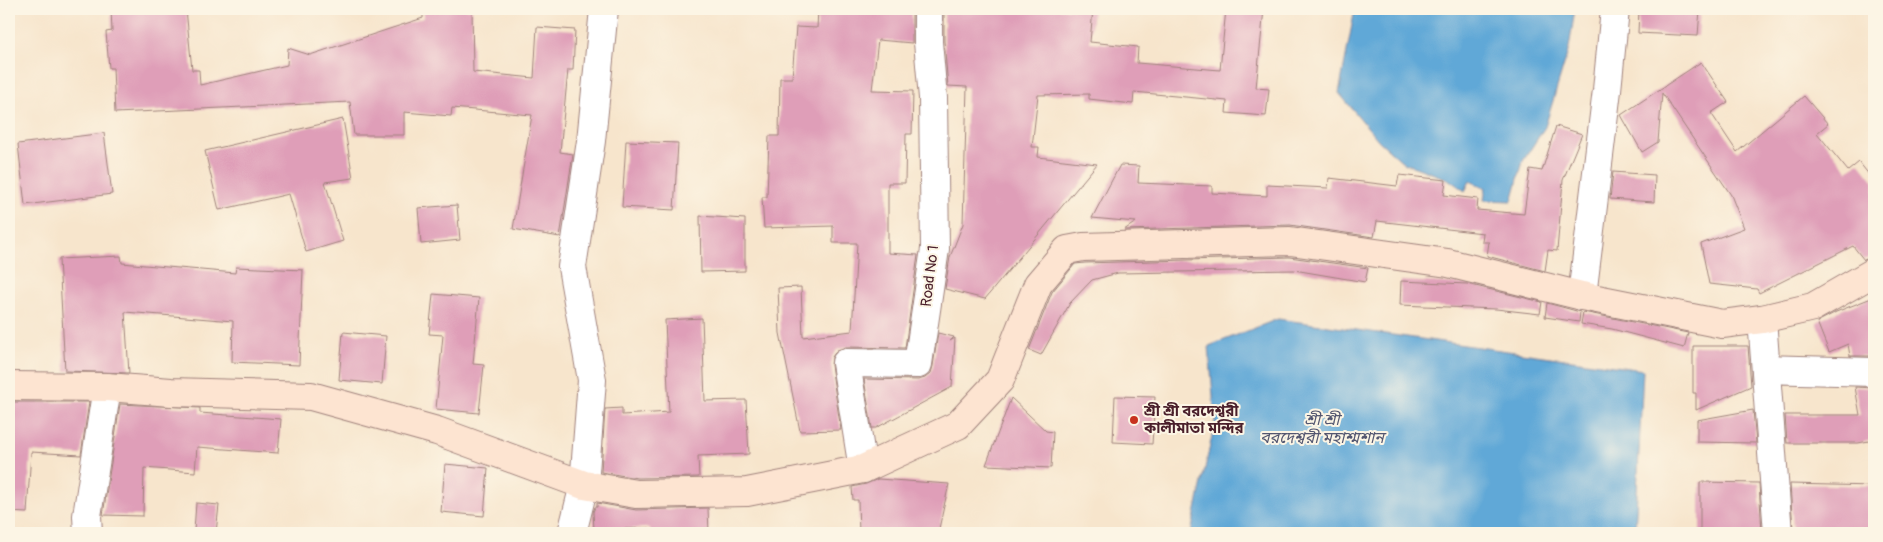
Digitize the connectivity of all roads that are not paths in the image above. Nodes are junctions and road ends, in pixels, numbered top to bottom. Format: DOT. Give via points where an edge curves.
graph roads {
  1 [pos="604,9"];
  2 [pos="928,9"];
  3 [pos="1615,9"];
  4 [pos="1874,272"];
  5 [pos="1582,296"];
  6 [pos="1762,319"];
  7 [pos="1766,369"];
  8 [pos="1874,372"];
  9 [pos="9,386"];
  10 [pos="107,387"];
  11 [pos="863,469"];
  12 [pos="584,485"];
  13 [pos="88,533"];
  14 [pos="572,533"];
  15 [pos="1778,533"];
  1 -- 12 [label="street" via="591,141 572,267 592,380"];
  2 -- 11 [label="street, Road No 1" via="935,250 918,364 846,362"];
  3 -- 5 [label="street"];
  4 -- 6 [label="street" via="1813,307"];
  5 -- 6 [label="street" via="1722,324"];
  5 -- 11 [label="street" via="1448,263 1290,241 1067,250 1038,284 1000,380 958,425"];
  6 -- 7 [label="street"];
  7 -- 8 [label="street"];
  7 -- 15 [label="street"];
  9 -- 10 [label="street"];
  10 -- 12 [label="street" via="311,396 437,431"];
  10 -- 13 [label="street" via="87,516"];
  11 -- 12 [label="street" via="747,492 636,494"];
  12 -- 14 [label="street"];
}
